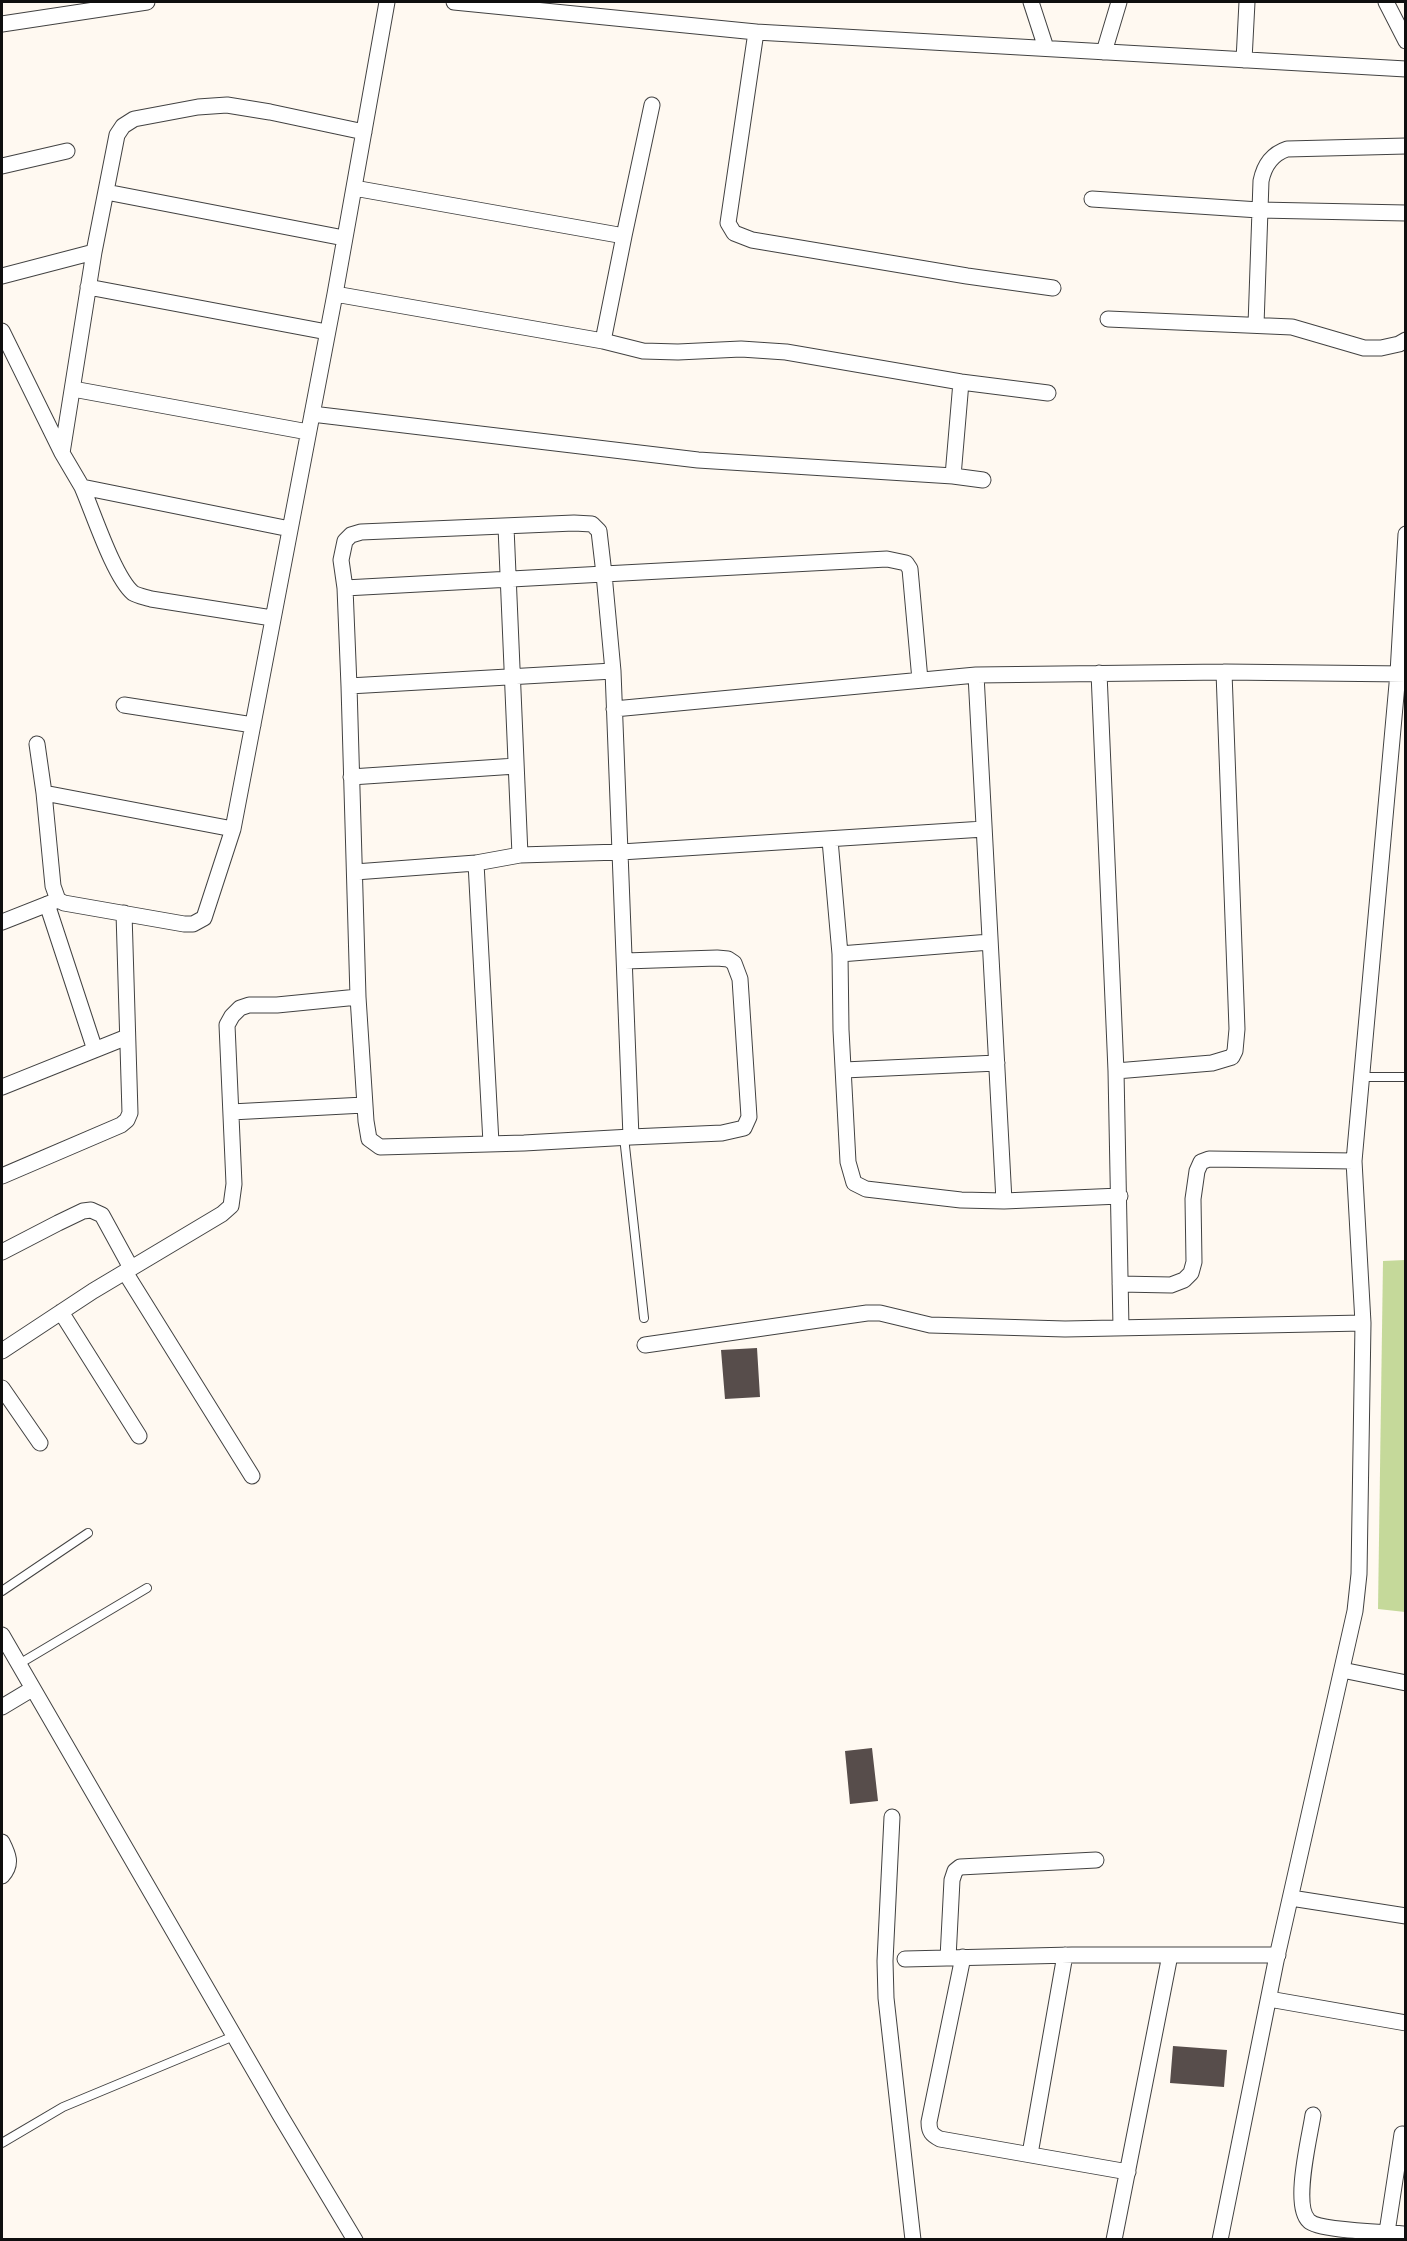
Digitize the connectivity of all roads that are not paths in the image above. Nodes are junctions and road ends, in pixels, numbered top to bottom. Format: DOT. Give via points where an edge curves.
graph roads {
  1 [pos="147,2"];
  2 [pos="387,2"];
  3 [pos="454,2"];
  4 [pos="1030,2"];
  5 [pos="1119,2"];
  6 [pos="1246,2"];
  7 [pos="1386,2"];
  8 [pos="2,24"];
  9 [pos="756,32"];
  10 [pos="1406,41"];
  11 [pos="1046,48"];
  12 [pos="1104,52"];
  13 [pos="1244,60"];
  14 [pos="1406,69"];
  15 [pos="652,105"];
  16 [pos="364,132"];
  17 [pos="1406,146"];
  18 [pos="68,151"];
  19 [pos="2,166"];
  20 [pos="354,188"];
  21 [pos="106,192"];
  22 [pos="1092,199"];
  23 [pos="1260,210"];
  24 [pos="1406,213"];
  25 [pos="624,236"];
  26 [pos="344,238"];
  27 [pos="93,252"];
  28 [pos="2,276"];
  29 [pos="88,287"];
  30 [pos="1053,288"];
  31 [pos="335,294"];
  32 [pos="1108,319"];
  33 [pos="1256,325"];
  34 [pos="2,331"];
  35 [pos="327,332"];
  36 [pos="1406,340"];
  37 [pos="603,341"];
  38 [pos="961,382"];
  39 [pos="73,389"];
  40 [pos="1048,393"];
  41 [pos="312,414"];
  42 [pos="308,432"];
  43 [pos="63,453"];
  44 [pos="953,476"];
  45 [pos="983,480"];
  46 [pos="82,487"];
  47 [pos="506,527"];
  48 [pos="290,529"];
  49 [pos="1406,534"];
  50 [pos="604,574"];
  51 [pos="508,580"];
  52 [pos="345,588"];
  53 [pos="272,618"];
  54 [pos="613,671"];
  55 [pos="1224,672"];
  56 [pos="1100,674"];
  57 [pos="1402,674"];
  58 [pos="976,675"];
  59 [pos="513,676"];
  60 [pos="920,680"];
  61 [pos="349,686"];
  62 [pos="124,705"];
  63 [pos="614,709"];
  64 [pos="253,725"];
  65 [pos="37,744"];
  66 [pos="516,766"];
  67 [pos="351,777"];
  68 [pos="44,793"];
  69 [pos="233,829"];
  70 [pos="984,829"];
  71 [pos="830,840"];
  72 [pos="621,852"];
  73 [pos="520,855"];
  74 [pos="476,863"];
  75 [pos="355,872"];
  76 [pos="52,902"];
  77 [pos="124,914"];
  78 [pos="2,922"];
  79 [pos="990,942"];
  80 [pos="840,954"];
  81 [pos="625,961"];
  82 [pos="358,997"];
  83 [pos="127,1037"];
  84 [pos="95,1050"];
  85 [pos="997,1063"];
  86 [pos="844,1070"];
  87 [pos="1116,1071"];
  88 [pos="1362,1077"];
  89 [pos="1406,1077"];
  90 [pos="2,1087"];
  91 [pos="364,1105"];
  92 [pos="231,1112"];
  93 [pos="628,1137"];
  94 [pos="491,1143"];
  95 [pos="1354,1161"];
  96 [pos="2,1176"];
  97 [pos="1120,1196"];
  98 [pos="1004,1201"];
  99 [pos="2,1252"];
  100 [pos="128,1270"];
  101 [pos="1120,1284"];
  102 [pos="61,1312"];
  103 [pos="644,1318"];
  104 [pos="1363,1323"];
  105 [pos="1121,1328"];
  106 [pos="645,1345"];
  107 [pos="2,1351"];
  108 [pos="2,1388"];
  109 [pos="139,1436"];
  110 [pos="40,1443"];
  111 [pos="252,1476"];
  112 [pos="88,1533"];
  113 [pos="147,1588"];
  114 [pos="2,1591"];
  115 [pos="2,1635"];
  116 [pos="19,1664"];
  117 [pos="1342,1670"];
  118 [pos="1406,1683"];
  119 [pos="32,1689"];
  120 [pos="2,1707"];
  121 [pos="892,1817"];
  122 [pos="2,1842"];
  123 [pos="1096,1860"];
  124 [pos="2,1876"];
  125 [pos="1291,1898"];
  126 [pos="1406,1916"];
  127 [pos="1065,1955"];
  128 [pos="1170,1955"];
  129 [pos="1278,1955"];
  130 [pos="956,1958"];
  131 [pos="905,1959"];
  132 [pos="1269,1999"];
  133 [pos="1406,2023"];
  134 [pos="234,2036"];
  135 [pos="1313,2115"];
  136 [pos="1402,2134"];
  137 [pos="2,2143"];
  138 [pos="1030,2154"];
  139 [pos="1128,2172"];
  140 [pos="1387,2232"];
  141 [pos="1406,2234"];
  142 [pos="355,2240"];
  143 [pos="913,2240"];
  144 [pos="1114,2240"];
  145 [pos="1220,2240"];
  1 -- 8 [label="street"];
  2 -- 16 [label="street"];
  3 -- 9 [label="street"];
  4 -- 11 [label="street"];
  5 -- 12 [label="street"];
  6 -- 13 [label="street"];
  7 -- 10 [label="street"];
  9 -- 11 [label="street"];
  9 -- 30 [label="street" via="728,223 734,233 752,240"];
  11 -- 12 [label="street"];
  12 -- 13 [label="street"];
  13 -- 14 [label="street"];
  15 -- 25 [label="street"];
  16 -- 20 [label="street"];
  16 -- 21 [label="street" via="227,105 198,106 134,119 117,135"];
  17 -- 23 [label="street" via="1280,151 1267,164 1263,175"];
  18 -- 19 [label="street"];
  20 -- 25 [label="street"];
  20 -- 26 [label="street"];
  21 -- 26 [label="street"];
  21 -- 27 [label="street"];
  22 -- 23 [label="street"];
  23 -- 24 [label="street"];
  23 -- 33 [label="street"];
  25 -- 37 [label="street"];
  26 -- 31 [label="street"];
  27 -- 28 [label="street"];
  27 -- 29 [label="street"];
  29 -- 35 [label="street"];
  29 -- 39 [label="street"];
  31 -- 35 [label="street"];
  31 -- 37 [label="street"];
  32 -- 33 [label="street"];
  33 -- 36 [label="street" via="1292,327 1364,348 1381,348"];
  34 -- 43 [label="street"];
  35 -- 41 [label="street"];
  37 -- 38 [label="street" via="643,351 786,352"];
  38 -- 40 [label="street"];
  38 -- 44 [label="street"];
  39 -- 42 [label="street"];
  39 -- 43 [label="street"];
  41 -- 42 [label="street"];
  41 -- 44 [label="street" via="698,460"];
  42 -- 48 [label="street"];
  43 -- 46 [label="street"];
  44 -- 45 [label="street"];
  46 -- 48 [label="street"];
  46 -- 53 [label="street" via="117,569 135,594"];
  47 -- 50 [label="street" via="592,525 599,531"];
  47 -- 51 [label="street"];
  47 -- 52 [label="street" via="351,535 341,560"];
  48 -- 53 [label="street"];
  49 -- 57 [label="street"];
  50 -- 51 [label="street"];
  50 -- 54 [label="street"];
  50 -- 60 [label="street" via="887,559 906,563 910,569"];
  51 -- 52 [label="street"];
  51 -- 59 [label="street"];
  52 -- 61 [label="street"];
  53 -- 64 [label="street"];
  54 -- 59 [label="street"];
  54 -- 63 [label="street"];
  55 -- 56 [label="street"];
  55 -- 57 [label="street"];
  55 -- 87 [label="street" via="1235,1051 1232,1057 1212,1063"];
  56 -- 58 [label="street"];
  56 -- 87 [label="street"];
  57 -- 88 [label="street"];
  58 -- 60 [label="street"];
  58 -- 70 [label="street"];
  59 -- 61 [label="street"];
  59 -- 66 [label="street"];
  60 -- 63 [label="street"];
  61 -- 67 [label="street"];
  62 -- 64 [label="street"];
  63 -- 72 [label="street"];
  64 -- 69 [label="street"];
  65 -- 68 [label="street"];
  66 -- 67 [label="street"];
  66 -- 73 [label="street"];
  67 -- 75 [label="street"];
  68 -- 69 [label="street"];
  68 -- 76 [label="street" via="54,886"];
  69 -- 77 [label="street" via="201,921 184,924"];
  70 -- 71 [label="street"];
  70 -- 79 [label="street"];
  71 -- 72 [label="street"];
  71 -- 80 [label="street"];
  72 -- 73 [label="street"];
  72 -- 81 [label="street"];
  73 -- 74 [label="street"];
  74 -- 75 [label="street"];
  74 -- 94 [label="street"];
  75 -- 82 [label="street"];
  76 -- 77 [label="street"];
  76 -- 78 [label="street"];
  76 -- 84 [label="street"];
  77 -- 83 [label="street"];
  79 -- 80 [label="street"];
  79 -- 85 [label="street"];
  80 -- 86 [label="street"];
  81 -- 93 [label="street"];
  81 -- 93 [label="street" via="717,958 734,963 740,979 749,1117 744,1128 722,1133"];
  82 -- 91 [label="street"];
  82 -- 92 [label="street" via="240,1008 227,1025"];
  83 -- 84 [label="street"];
  83 -- 96 [label="street" via="127,1120"];
  84 -- 90 [label="street"];
  85 -- 86 [label="street"];
  85 -- 98 [label="street"];
  86 -- 98 [label="street" via="848,1162 854,1183 866,1189 921,1196"];
  87 -- 97 [label="street"];
  88 -- 89 [label="lane"];
  88 -- 95 [label="street"];
  91 -- 92 [label="street"];
  91 -- 94 [label="street" via="369,1139 380,1147"];
  92 -- 100 [label="street" via="231,1206"];
  93 -- 94 [label="street"];
  93 -- 103 [label="lane"];
  95 -- 101 [label="street" via="1200,1162 1193,1198 1191,1273 1171,1285"];
  95 -- 104 [label="street"];
  97 -- 98 [label="street"];
  97 -- 101 [label="street"];
  99 -- 100 [label="street" via="91,1210 102,1215"];
  100 -- 102 [label="street"];
  100 -- 111 [label="street"];
  101 -- 105 [label="street"];
  102 -- 107 [label="street"];
  102 -- 109 [label="street"];
  104 -- 105 [label="street"];
  104 -- 117 [label="street" via="1359,1574"];
  105 -- 106 [label="street" via="930,1325 867,1313"];
  108 -- 110 [label="street"];
  112 -- 114 [label="lane"];
  113 -- 116 [label="lane"];
  115 -- 116 [label="street"];
  116 -- 119 [label="street"];
  117 -- 118 [label="street"];
  117 -- 125 [label="street"];
  119 -- 120 [label="street"];
  119 -- 134 [label="street"];
  121 -- 143 [label="street" via="886,1998"];
  122 -- 124 [label="street" via="9,1863"];
  123 -- 130 [label="street" via="960,1867 952,1880"];
  125 -- 126 [label="street"];
  125 -- 129 [label="street"];
  127 -- 128 [label="street"];
  127 -- 130 [label="street"];
  127 -- 138 [label="street"];
  128 -- 129 [label="street"];
  128 -- 139 [label="street"];
  129 -- 132 [label="street"];
  130 -- 131 [label="street"];
  130 -- 138 [label="street" via="929,2129 940,2139"];
  132 -- 133 [label="street"];
  132 -- 145 [label="street"];
  134 -- 137 [label="lane" via="63,2107"];
  134 -- 142 [label="street"];
  135 -- 140 [label="street" via="1302,2189 1305,2216 1310,2222 1331,2227"];
  136 -- 140 [label="street"];
  138 -- 139 [label="street"];
  139 -- 144 [label="street"];
  140 -- 141 [label="street"];
}
